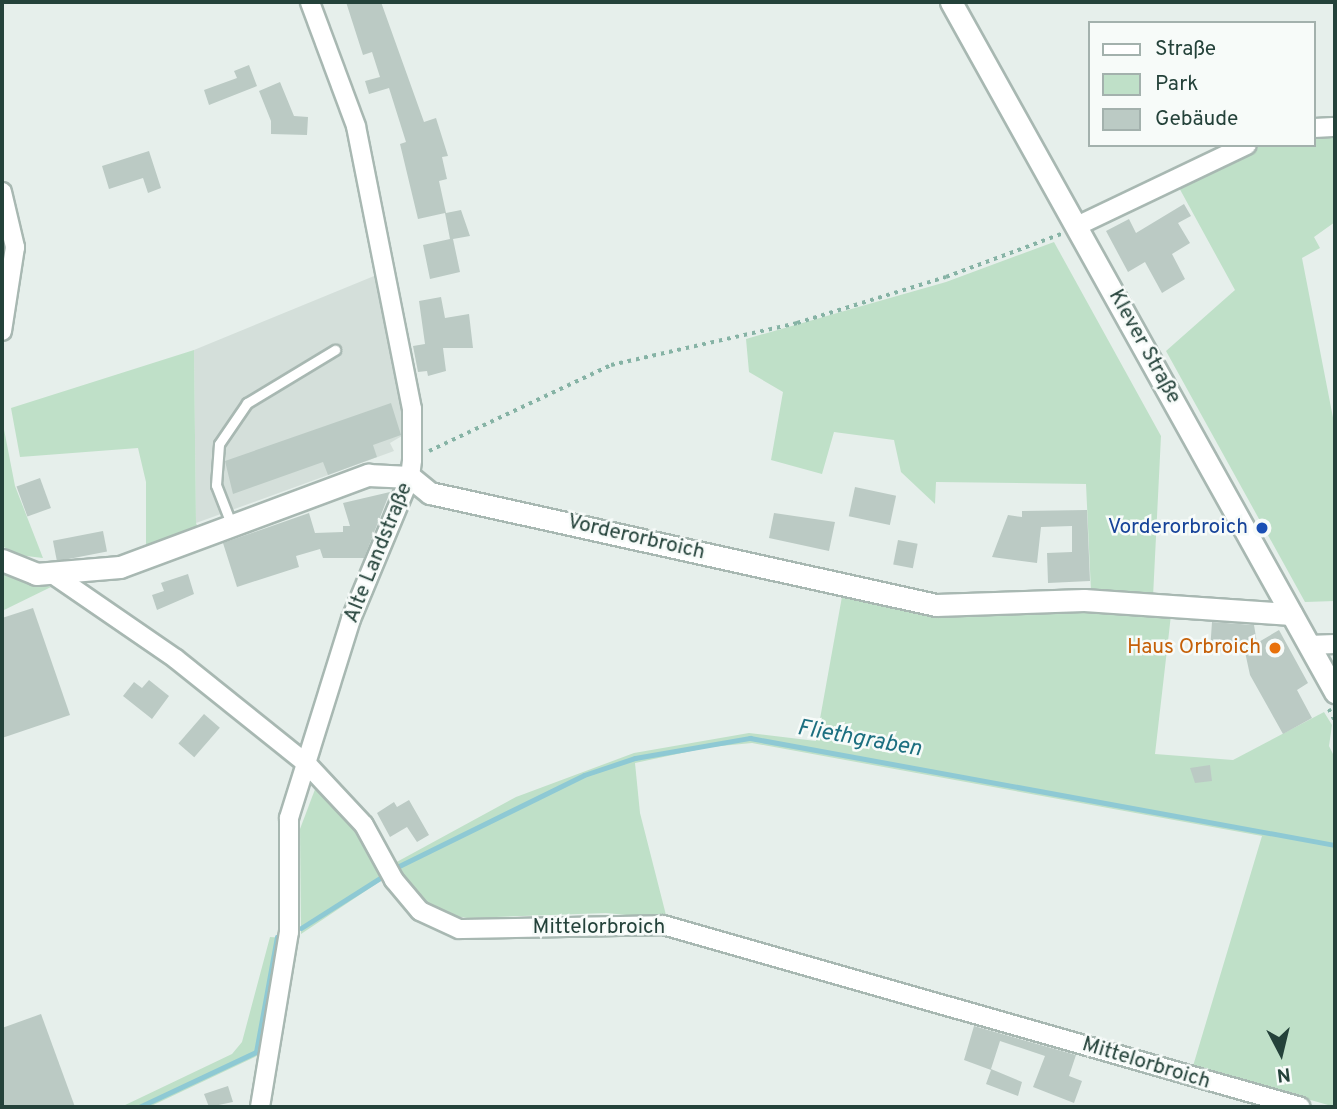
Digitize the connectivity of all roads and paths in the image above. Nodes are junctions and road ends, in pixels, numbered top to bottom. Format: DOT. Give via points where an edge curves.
graph roads {
  1 [pos="310,2"];
  2 [pos="951,2"];
  3 [pos="1335,127"];
  4 [pos="1316,128"];
  5 [pos="1243,147"];
  6 [pos="2,192"];
  7 [pos="1077,226"];
  8 [pos="2,331"];
  9 [pos="335,350"];
  10 [pos="411,468"];
  11 [pos="232,528"];
  12 [pos="2,560"];
  13 [pos="54,575"];
  14 [pos="1292,614"];
  15 [pos="1335,644"];
  16 [pos="1309,645"];
  17 [pos="1335,692"];
  18 [pos="307,764"];
  19 [pos="260,1107"];
  20 [pos="1301,1107"];
  1 -- 10 [label="street, Alte Landstraße" via="356,126 412,409"];
  2 -- 7 [label="street, Klever Straße"];
  3 -- 4 [label="street"];
  5 -- 7 [label="street"];
  6 -- 8 [label="street" via="15,247"];
  7 -- 10 [label="path" via="946,276 797,323 611,365 516,406"];
  7 -- 14 [label="street, Klever Straße"];
  9 -- 11 [label="lane" via="247,403 219,444 216,485"];
  10 -- 11 [label="street, Vorderorbroich" via="368,475"];
  10 -- 14 [label="street, Vorderorbroich" via="430,493 936,605 1084,600"];
  10 -- 18 [label="street, Alte Landstraße" via="351,619"];
  11 -- 13 [label="street, Vorderorbroich" via="120,567"];
  12 -- 13 [label="street, Vorderorbroich" via="36,574"];
  13 -- 18 [label="street, Mittelorbroich" via="176,659"];
  14 -- 16 [label="street, Klever Straße"];
  15 -- 16 [label="street"];
  16 -- 17 [label="street, Klever Straße"];
  18 -- 19 [label="street, Alte Landstraße" via="289,818 289,932"];
  18 -- 20 [label="street, Mittelorbroich" via="364,825 394,880 421,911 459,929 663,925"];
}
